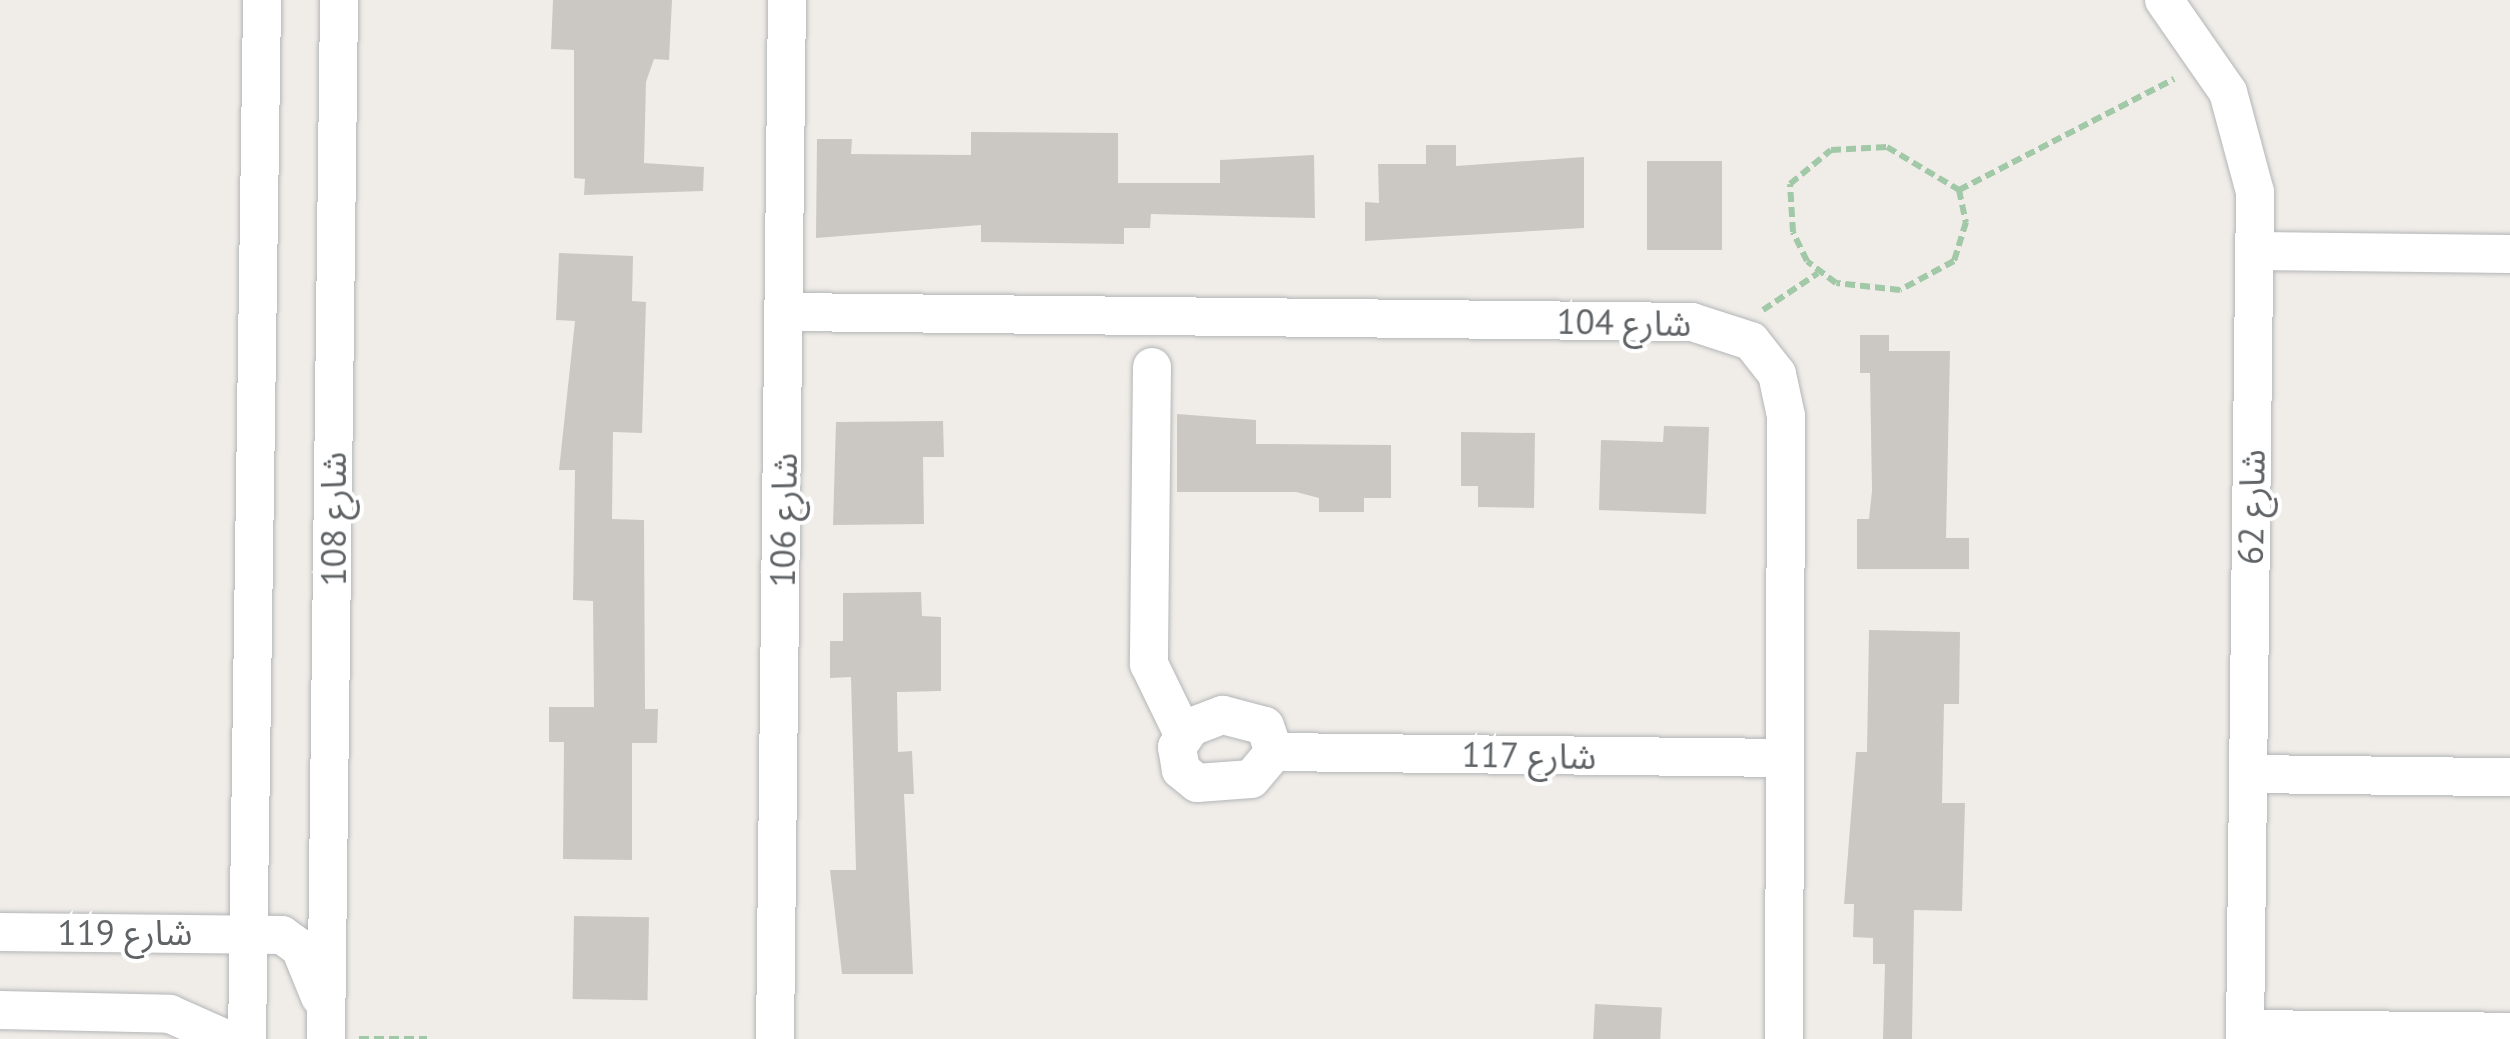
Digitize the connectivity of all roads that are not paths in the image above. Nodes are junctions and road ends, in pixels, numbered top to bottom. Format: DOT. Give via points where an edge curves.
graph roads {
  1 [pos="262,0"];
  2 [pos="339,0"];
  3 [pos="787,0"];
  4 [pos="2164,0"];
  5 [pos="2256,251"];
  6 [pos="2510,254"];
  7 [pos="786,312"];
  8 [pos="1152,367"];
  9 [pos="1183,734"];
  10 [pos="1274,752"];
  11 [pos="1785,758"];
  12 [pos="2248,774"];
  13 [pos="2510,777"];
  14 [pos="0,932"];
  15 [pos="250,932"];
  16 [pos="0,1010"];
  17 [pos="326,1031"];
  18 [pos="2510,1032"];
  19 [pos="2245,1034"];
  20 [pos="226,1039"];
  21 [pos="246,1039"];
  22 [pos="775,1039"];
  23 [pos="1784,1039"];
  1 -- 15 [label="street"];
  2 -- 17 [label="street, شارع 108"];
  3 -- 7 [label="street, شارع 106"];
  4 -- 5 [label="street, شارع 62" via="2211,60 2250,158"];
  5 -- 6 [label="street"];
  5 -- 12 [label="street, شارع 62"];
  7 -- 11 [label="street, شارع 104" via="1692,322 1733,330 1766,356 1784,394"];
  7 -- 22 [label="street, شارع 106"];
  8 -- 9 [label="street" via="1148,650 1154,688"];
  9 -- 10 [label="street" via="1212,718 1244,716 1265,726"];
  9 -- 10 [label="street" via="1182,770 1212,786 1251,779"];
  10 -- 11 [label="street, شارع 117"];
  11 -- 23 [label="street, شارع 104"];
  12 -- 13 [label="street"];
  12 -- 19 [label="street, شارع 62"];
  14 -- 15 [label="street, شارع 119"];
  15 -- 17 [label="street, شارع 119" via="300,948"];
  15 -- 21 [label="street"];
  16 -- 20 [label="street" via="170,1014"];
  18 -- 19 [label="street"];
}
